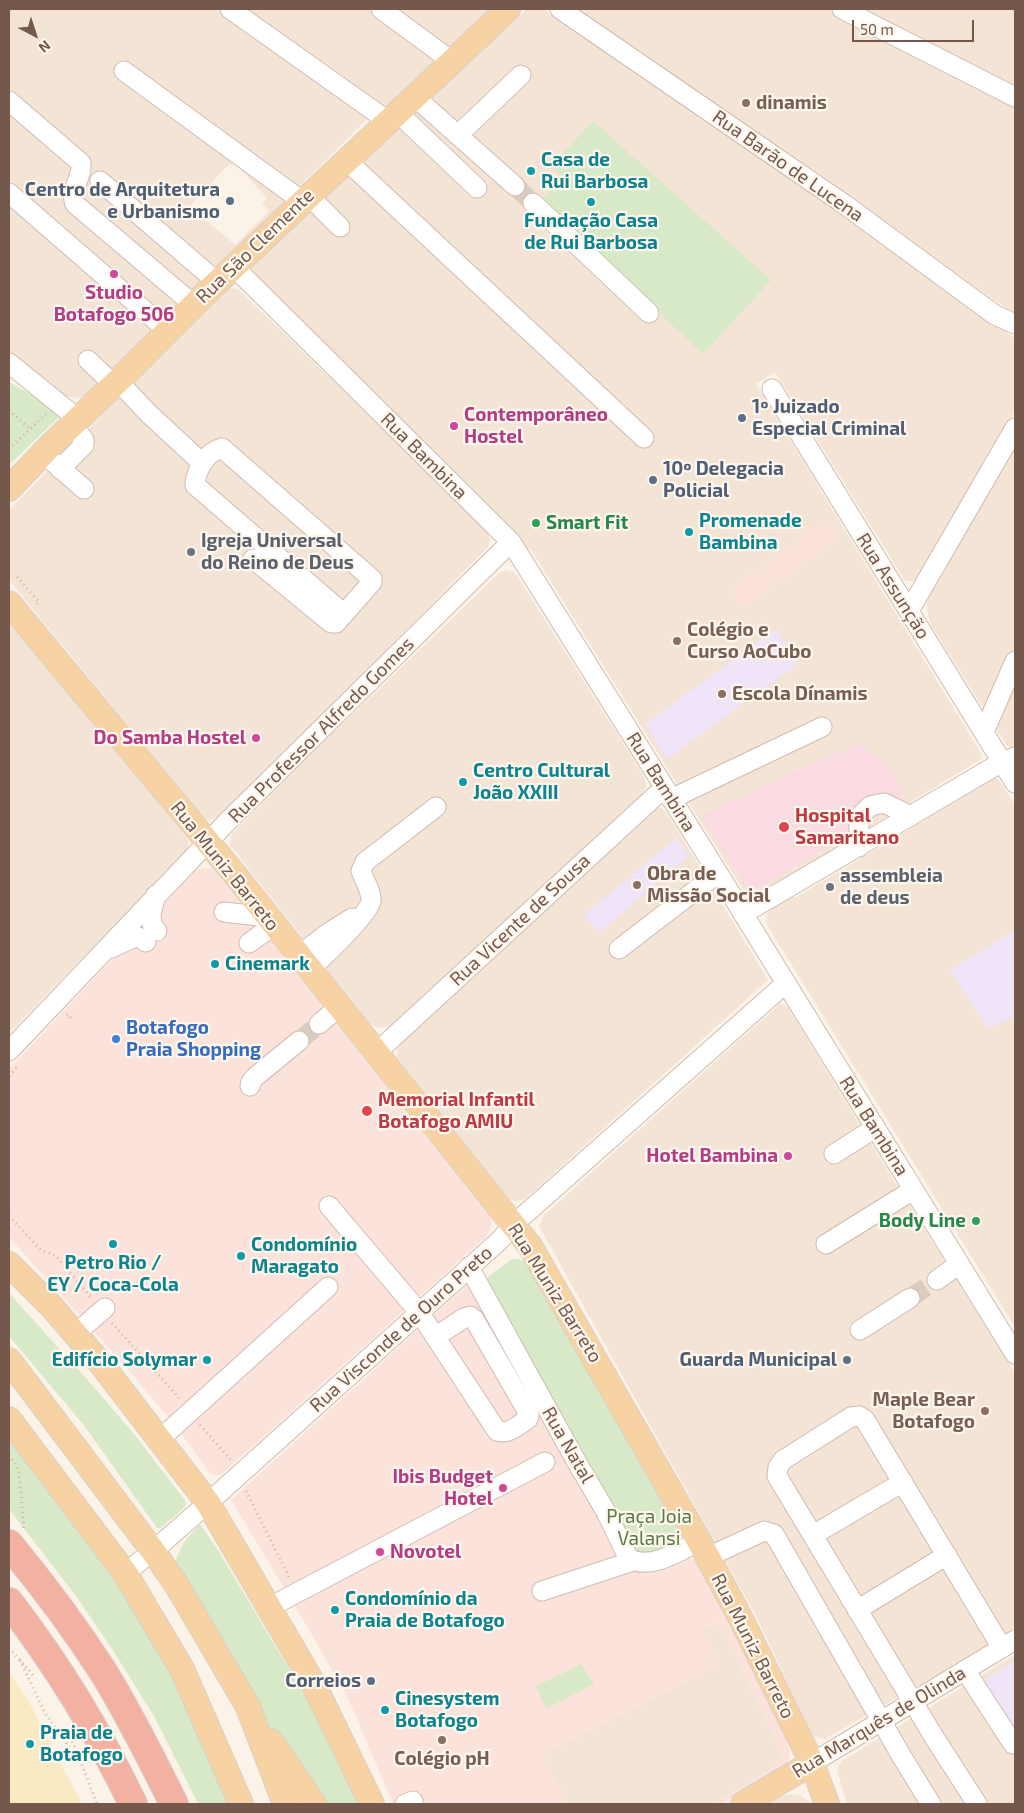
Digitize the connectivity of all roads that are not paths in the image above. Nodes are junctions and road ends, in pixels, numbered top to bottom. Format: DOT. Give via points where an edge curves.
graph roads {
  1 [pos="230,9"];
  2 [pos="381,9"];
  3 [pos="508,9"];
  4 [pos="560,9"];
  5 [pos="842,9"];
  6 [pos="453,62"];
  7 [pos="124,71"];
  8 [pos="521,75"];
  9 [pos="414,96"];
  10 [pos="1015,97"];
  11 [pos="9,101"];
  12 [pos="392,116"];
  13 [pos="458,135"];
  14 [pos="344,163"];
  15 [pos="100,181"];
  16 [pos="515,186"];
  17 [pos="477,188"];
  18 [pos="9,193"];
  19 [pos="305,198"];
  20 [pos="533,203"];
  21 [pos="340,227"];
  22 [pos="430,249"];
  23 [pos="226,275"];
  24 [pos="194,305"];
  25 [pos="649,313"];
  26 [pos="1015,324"];
  27 [pos="168,331"];
  28 [pos="88,360"];
  29 [pos="9,363"];
  30 [pos="116,383"];
  31 [pos="772,389"];
  32 [pos="75,422"];
  33 [pos="1015,428"];
  34 [pos="644,438"];
  35 [pos="42,453"];
  36 [pos="202,463"];
  37 [pos="60,469"];
  38 [pos="9,489"];
  39 [pos="84,490"];
  40 [pos="512,542"];
  41 [pos="253,559"];
  42 [pos="9,604"];
  43 [pos="909,611"];
  44 [pos="344,614"];
  45 [pos="1015,661"];
  46 [pos="822,727"];
  47 [pos="984,732"];
  48 [pos="1009,759"];
  49 [pos="1015,783"];
  50 [pos="667,793"];
  51 [pos="436,807"];
  52 [pos="911,816"];
  53 [pos="208,844"];
  54 [pos="859,847"];
  55 [pos="718,873"];
  56 [pos="156,895"];
  57 [pos="224,912"];
  58 [pos="743,914"];
  59 [pos="271,921"];
  60 [pos="249,943"];
  61 [pos="619,949"];
  62 [pos="101,953"];
  63 [pos="303,963"];
  64 [pos="786,983"];
  65 [pos="339,1007"];
  66 [pos="319,1024"];
  67 [pos="299,1042"];
  68 [pos="9,1051"];
  69 [pos="376,1053"];
  70 [pos="250,1086"];
  71 [pos="875,1128"];
  72 [pos="834,1154"];
  73 [pos="913,1190"];
  74 [pos="330,1206"];
  75 [pos="514,1224"];
  76 [pos="826,1244"];
  77 [pos="9,1264"];
  78 [pos="959,1264"];
  79 [pos="469,1266"];
  80 [pos="937,1280"];
  81 [pos="328,1287"];
  82 [pos="910,1298"];
  83 [pos="103,1309"];
  84 [pos="419,1312"];
  85 [pos="860,1330"];
  86 [pos="75,1334"];
  87 [pos="435,1337"];
  88 [pos="1015,1354"];
  89 [pos="9,1360"];
  90 [pos="9,1420"];
  91 [pos="162,1444"];
  92 [pos="545,1462"];
  93 [pos="903,1482"];
  94 [pos="208,1503"];
  95 [pos="813,1534"];
  96 [pos="9,1544"];
  97 [pos="703,1549"];
  98 [pos="153,1551"];
  99 [pos="947,1555"];
  100 [pos="633,1561"];
  101 [pos="125,1573"];
  102 [pos="542,1591"];
  103 [pos="9,1602"];
  104 [pos="268,1608"];
  105 [pos="857,1610"];
  106 [pos="1009,1644"];
  107 [pos="965,1670"];
  108 [pos="913,1702"];
  109 [pos="248,1706"];
  110 [pos="882,1721"];
  111 [pos="1013,1744"];
  112 [pos="812,1763"];
  113 [pos="133,1804"];
  114 [pos="174,1804"];
  115 [pos="241,1804"];
  116 [pos="285,1804"];
  117 [pos="314,1804"];
  118 [pos="372,1804"];
  119 [pos="744,1804"];
  120 [pos="827,1804"];
  121 [pos="931,1804"];
  122 [pos="977,1804"];
  1 -- 12 [label="street" via="367,106"];
  2 -- 6 [label="street"];
  3 -- 6 [label="main road, Rua São Clemente"];
  4 -- 26 [label="street, Rua Barão de Lucena" via="844,204 995,314"];
  5 -- 10 [label="street"];
  6 -- 9 [label="main road, Rua São Clemente"];
  7 -- 19 [label="street"];
  8 -- 13 [label="street"];
  9 -- 12 [label="main road, Rua São Clemente"];
  9 -- 13 [label="street"];
  11 -- 24 [label="street" via="81,163 73,191 75,204"];
  12 -- 14 [label="main road, Rua São Clemente"];
  12 -- 17 [label="street"];
  13 -- 16 [label="street"];
  14 -- 19 [label="main road, Rua São Clemente"];
  14 -- 22 [label="street"];
  14 -- 34 [label="street"];
  15 -- 23 [label="street, Rua Bambina"];
  18 -- 27 [label="street"];
  19 -- 21 [label="street"];
  19 -- 23 [label="main road, Rua São Clemente"];
  20 -- 25 [label="street"];
  23 -- 24 [label="main road, Rua São Clemente"];
  23 -- 40 [label="street, Rua Bambina"];
  24 -- 27 [label="main road, Rua São Clemente"];
  27 -- 30 [label="main road, Rua São Clemente"];
  28 -- 30 [label="street"];
  29 -- 32 [label="street"];
  30 -- 32 [label="main road, Rua São Clemente"];
  30 -- 36 [label="street"];
  31 -- 43 [label="street, Rua Assunção"];
  32 -- 35 [label="main road, Rua São Clemente"];
  32 -- 37 [label="street" via="84,446"];
  33 -- 43 [label="street"];
  35 -- 37 [label="street"];
  35 -- 38 [label="main road, Rua São Clemente"];
  36 -- 44 [label="street" via="195,485"];
  36 -- 44 [label="street" via="222,448 372,579"];
  37 -- 39 [label="street"];
  40 -- 50 [label="street, Rua Bambina"];
  40 -- 53 [label="street, Rua Professor Alfredo Gomes"];
  41 -- 44 [label="street" via="331,623 336,623"];
  42 -- 53 [label="main road, Rua Muniz Barreto"];
  43 -- 47 [label="street, Rua Assunção"];
  45 -- 47 [label="street"];
  46 -- 50 [label="street, Rua Vicente de Sousa"];
  47 -- 48 [label="street, Rua Assunção"];
  48 -- 49 [label="street, Rua Assunção"];
  48 -- 52 [label="street"];
  50 -- 55 [label="street, Rua Bambina"];
  50 -- 69 [label="street, Rua Vicente de Sousa"];
  51 -- 63 [label="street" via="365,862 361,871 370,894 367,908 338,942"];
  52 -- 54 [label="street"];
  52 -- 54 [label="street" via="884,803 870,806 859,817"];
  53 -- 56 [label="street, Rua Professor Alfredo Gomes"];
  53 -- 59 [label="main road, Rua Muniz Barreto"];
  54 -- 58 [label="street"];
  55 -- 58 [label="street, Rua Bambina"];
  55 -- 61 [label="street"];
  56 -- 62 [label="street, Rua Professor Alfredo Gomes"];
  56 -- 62 [label="street" via="150,918 153,927 151,937 135,937"];
  57 -- 59 [label="street"];
  58 -- 64 [label="street, Rua Bambina"];
  59 -- 60 [label="street"];
  59 -- 63 [label="main road, Rua Muniz Barreto"];
  62 -- 68 [label="street, Rua Professor Alfredo Gomes"];
  63 -- 65 [label="main road, Rua Muniz Barreto"];
  64 -- 71 [label="street, Rua Bambina"];
  64 -- 75 [label="street, Rua Visconde de Ouro Preto"];
  65 -- 66 [label="street"];
  65 -- 69 [label="main road, Rua Muniz Barreto"];
  67 -- 70 [label="street" via="255,1077"];
  69 -- 75 [label="main road, Rua Muniz Barreto"];
  71 -- 72 [label="street"];
  71 -- 73 [label="street, Rua Bambina"];
  73 -- 76 [label="street"];
  73 -- 78 [label="street, Rua Bambina"];
  74 -- 84 [label="street"];
  75 -- 79 [label="street, Rua Visconde de Ouro Preto"];
  75 -- 97 [label="main road, Rua Muniz Barreto" via="542,1265"];
  77 -- 86 [label="main road"];
  78 -- 80 [label="street"];
  78 -- 88 [label="street, Rua Bambina"];
  79 -- 84 [label="street, Rua Visconde de Ouro Preto"];
  79 -- 100 [label="street, Rua Natal" via="606,1512 624,1552"];
  81 -- 91 [label="street" via="197,1416"];
  82 -- 85 [label="street"];
  83 -- 86 [label="street"];
  84 -- 87 [label="street"];
  84 -- 94 [label="street, Rua Visconde de Ouro Preto"];
  86 -- 91 [label="main road"];
  87 -- 87 [label="street" via="497,1431 508,1432 528,1419 529,1414 474,1319 470,1316 464,1318"];
  89 -- 98 [label="main road"];
  90 -- 101 [label="main road"];
  91 -- 94 [label="main road"];
  92 -- 104 [label="street"];
  93 -- 95 [label="street"];
  93 -- 95 [label="street" via="865,1420 859,1416 851,1417 783,1460 778,1467 777,1476"];
  93 -- 99 [label="street"];
  94 -- 98 [label="street, Rua Visconde de Ouro Preto"];
  94 -- 104 [label="main road"];
  95 -- 105 [label="street"];
  96 -- 114 [label="highway" via="104,1674"];
  97 -- 100 [label="street" via="644,1563"];
  97 -- 110 [label="street" via="764,1530 774,1534"];
  97 -- 112 [label="main road, Rua Muniz Barreto"];
  98 -- 101 [label="street, Rua Visconde de Ouro Preto"];
  98 -- 109 [label="main road"];
  99 -- 105 [label="street"];
  99 -- 106 [label="street"];
  100 -- 102 [label="street"];
  101 -- 115 [label="main road" via="182,1669"];
  103 -- 113 [label="highway" via="70,1691"];
  104 -- 118 [label="main road" via="313,1683"];
  105 -- 108 [label="street"];
  106 -- 107 [label="street, Rua Marquês de Olinda"];
  107 -- 108 [label="street, Rua Marquês de Olinda"];
  107 -- 111 [label="street"];
  108 -- 110 [label="street, Rua Marquês de Olinda"];
  108 -- 122 [label="street"];
  109 -- 116 [label="main road"];
  109 -- 117 [label="main road"];
  110 -- 112 [label="street, Rua Marquês de Olinda"];
  110 -- 121 [label="street"];
  112 -- 119 [label="main road, Rua Marquês de Olinda"];
  112 -- 120 [label="main road, Rua Muniz Barreto"];
}
